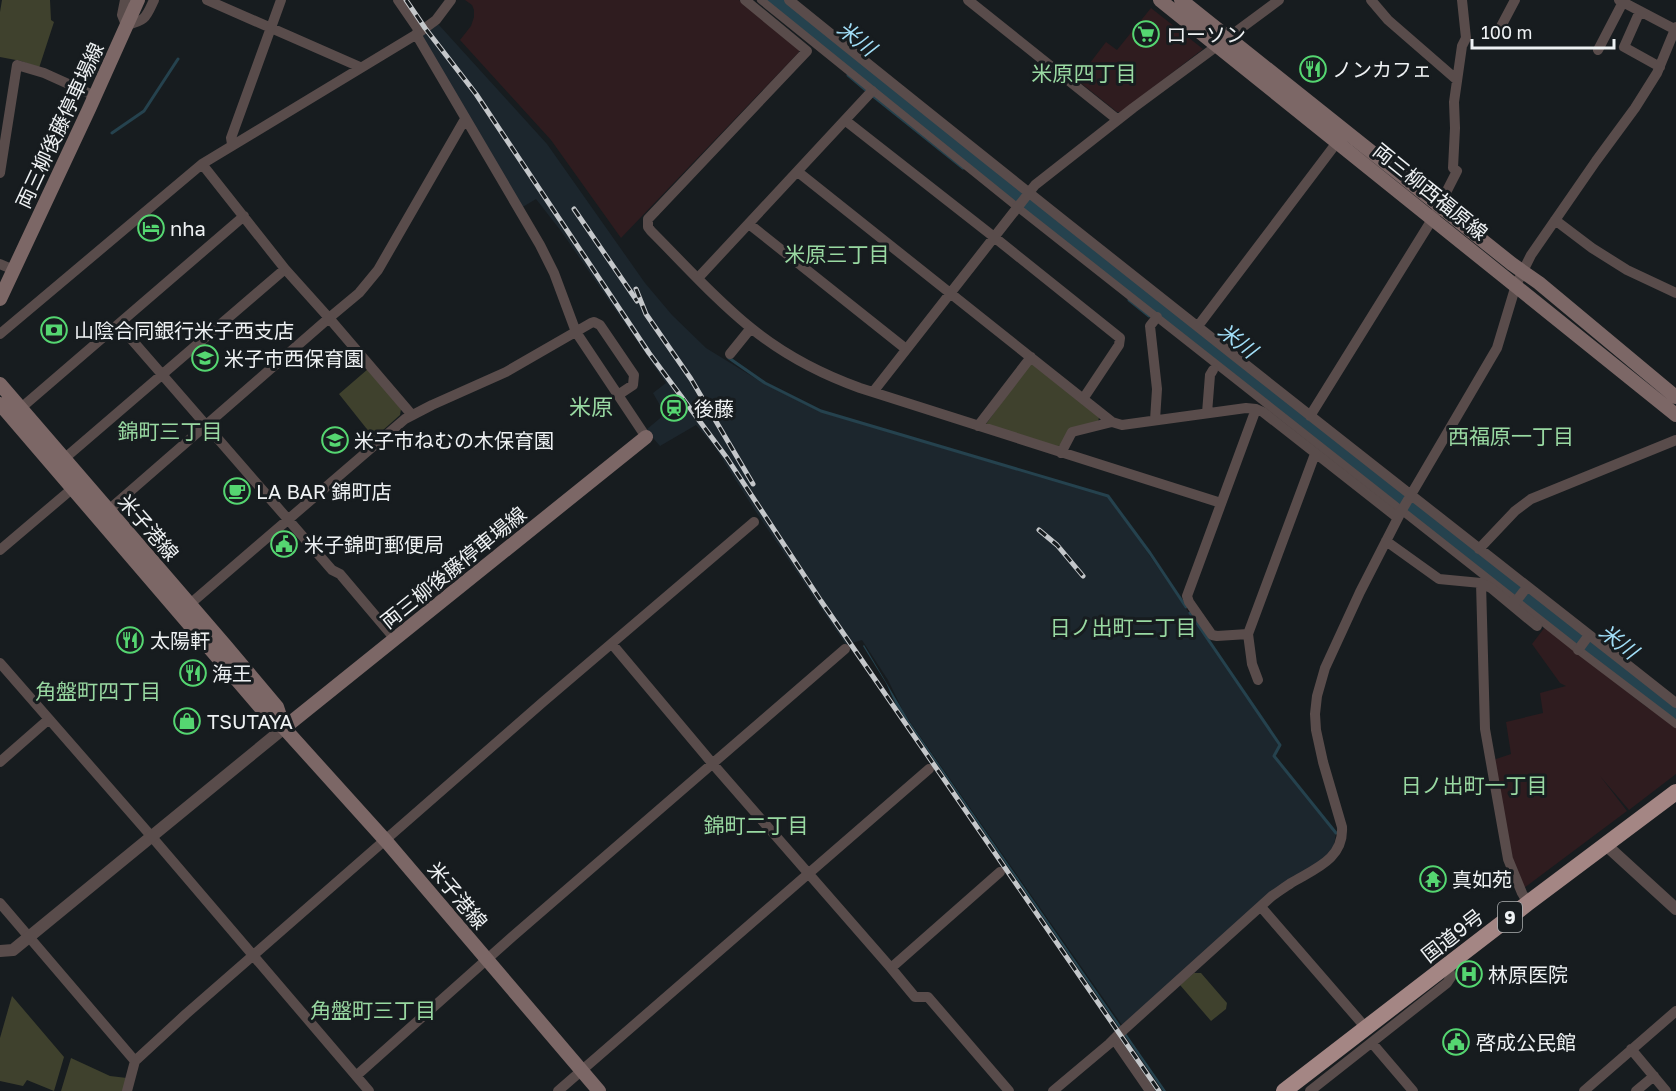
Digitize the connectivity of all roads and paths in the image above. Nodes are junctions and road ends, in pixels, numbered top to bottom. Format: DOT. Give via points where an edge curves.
graph roads {
  1 [pos="125,0"];
  2 [pos="138,0"];
  3 [pos="154,0"];
  4 [pos="281,0"];
  5 [pos="398,0"];
  6 [pos="451,0"];
  7 [pos="745,0"];
  8 [pos="761,0"];
  9 [pos="789,0"];
  10 [pos="968,0"];
  11 [pos="1160,0"];
  12 [pos="1181,0"];
  13 [pos="1279,0"];
  14 [pos="1371,0"];
  15 [pos="1462,0"];
  16 [pos="1515,0"];
  17 [pos="1621,1"];
  18 [pos="211,2"];
  19 [pos="1640,11"];
  20 [pos="126,26"];
  21 [pos="271,28"];
  22 [pos="1676,29"];
  23 [pos="418,33"];
  24 [pos="1497,34"];
  25 [pos="1229,37"];
  26 [pos="1217,46"];
  27 [pos="1598,50"];
  28 [pos="1660,67"];
  29 [pos="360,68"];
  30 [pos="1457,80"];
  31 [pos="872,91"];
  32 [pos="96,96"];
  33 [pos="465,118"];
  34 [pos="1118,120"];
  35 [pos="846,121"];
  36 [pos="1338,141"];
  37 [pos="232,144"];
  38 [pos="202,164"];
  39 [pos="798,172"];
  40 [pos="0,173"];
  41 [pos="1027,194"];
  42 [pos="1018,207"];
  43 [pos="1436,212"];
  44 [pos="244,216"];
  45 [pos="1555,220"];
  46 [pos="749,224"];
  47 [pos="994,237"];
  48 [pos="0,264"];
  49 [pos="285,269"];
  50 [pos="14,270"];
  51 [pos="1522,271"];
  52 [pos="698,278"];
  53 [pos="1516,285"];
  54 [pos="1676,293"];
  55 [pos="949,294"];
  56 [pos="0,299"];
  57 [pos="1156,317"];
  58 [pos="329,318"];
  59 [pos="119,325"];
  60 [pos="1198,326"];
  61 [pos="751,328"];
  62 [pos="576,332"];
  63 [pos="0,334"];
  64 [pos="906,349"];
  65 [pos="730,354"];
  66 [pos="1030,357"];
  67 [pos="1213,370"];
  68 [pos="162,374"];
  69 [pos="0,384"];
  70 [pos="873,392"];
  71 [pos="618,395"];
  72 [pos="1676,397"];
  73 [pos="1083,399"];
  74 [pos="0,404"];
  75 [pos="21,408"];
  76 [pos="1256,408"];
  77 [pos="1207,413"];
  78 [pos="1676,414"];
  79 [pos="412,415"];
  80 [pos="1310,416"];
  81 [pos="1155,420"];
  82 [pos="1112,422"];
  83 [pos="206,426"];
  84 [pos="978,426"];
  85 [pos="646,437"];
  86 [pos="1676,440"];
  87 [pos="1061,453"];
  88 [pos="1315,454"];
  89 [pos="65,458"];
  90 [pos="73,488"];
  91 [pos="1411,497"];
  92 [pos="1221,503"];
  93 [pos="1401,512"];
  94 [pos="104,514"];
  95 [pos="288,521"];
  96 [pos="754,522"];
  97 [pos="1386,542"];
  98 [pos="1479,549"];
  99 [pos="0,550"];
  100 [pos="1481,583"];
  101 [pos="1520,597"];
  102 [pos="190,604"];
  103 [pos="1537,626"];
  104 [pos="1248,634"];
  105 [pos="395,639"];
  106 [pos="1583,643"];
  107 [pos="612,644"];
  108 [pos="845,649"];
  109 [pos="0,663"];
  110 [pos="1258,680"];
  111 [pos="1676,703"];
  112 [pos="49,719"];
  113 [pos="1676,724"];
  114 [pos="284,728"];
  115 [pos="0,762"];
  116 [pos="712,763"];
  117 [pos="929,769"];
  118 [pos="1676,792"];
  119 [pos="152,837"];
  120 [pos="386,841"];
  121 [pos="1605,845"];
  122 [pos="1000,872"];
  123 [pos="809,873"];
  124 [pos="0,903"];
  125 [pos="1528,903"];
  126 [pos="1261,907"];
  127 [pos="1676,909"];
  128 [pos="28,937"];
  129 [pos="0,951"];
  130 [pos="253,957"];
  131 [pos="487,959"];
  132 [pos="891,968"];
  133 [pos="1676,1011"];
  134 [pos="1120,1033"];
  135 [pos="1369,1037"];
  136 [pos="1631,1049"];
  137 [pos="135,1061"];
  138 [pos="582,1070"];
  139 [pos="356,1076"];
  140 [pos="1654,1076"];
  141 [pos="128,1091"];
  142 [pos="369,1091"];
  143 [pos="558,1091"];
  144 [pos="599,1091"];
  145 [pos="1009,1091"];
  146 [pos="1053,1091"];
  147 [pos="1150,1091"];
  148 [pos="1284,1091"];
  149 [pos="1310,1091"];
  150 [pos="1413,1091"];
  151 [pos="1584,1091"];
  152 [pos="1636,1091"];
  153 [pos="1666,1091"];
  1 -- 20 [label="street" via="122,15"];
  2 -- 20 [label="main road, 両三柳後藤停車場線"];
  3 -- 20 [label="street" via="140,22"];
  4 -- 21 [label="street"];
  5 -- 23 [label="street"];
  6 -- 23 [label="street" via="436,20"];
  7 -- 52 [label="street" via="807,51 648,219 651,231"];
  8 -- 31 [label="street"];
  9 -- 41 [label="street"];
  10 -- 34 [label="street"];
  11 -- 26 [label="main road, 両三柳西福原線"];
  12 -- 25 [label="main road, 両三柳西福原線"];
  13 -- 25 [label="street"];
  14 -- 30 [label="street" via="1388,20"];
  15 -- 30 [label="street" via="1466,38"];
  16 -- 24 [label="street"];
  17 -- 19 [label="street"];
  17 -- 27 [label="street"];
  18 -- 21 [label="street"];
  19 -- 22 [label="street"];
  19 -- 28 [label="street" via="1623,48"];
  20 -- 32 [label="main road, 両三柳後藤停車場線"];
  21 -- 29 [label="street"];
  21 -- 37 [label="street"];
  22 -- 28 [label="street"];
  23 -- 29 [label="street"];
  23 -- 33 [label="street"];
  25 -- 26 [label="street"];
  25 -- 43 [label="main road, 両三柳西福原線"];
  26 -- 34 [label="street"];
  26 -- 36 [label="main road, 両三柳西福原線"];
  28 -- 45 [label="street"];
  29 -- 37 [label="street"];
  30 -- 43 [label="street" via="1457,171"];
  31 -- 35 [label="street"];
  31 -- 42 [label="street"];
  32 -- 40 [label="street" via="17,65"];
  32 -- 50 [label="main road, 両三柳後藤停車場線"];
  33 -- 58 [label="street" via="378,270 359,293"];
  33 -- 62 [label="street" via="540,245"];
  34 -- 41 [label="street"];
  35 -- 39 [label="street"];
  35 -- 47 [label="street"];
  36 -- 43 [label="main road, 両三柳西福原線"];
  36 -- 60 [label="street"];
  37 -- 38 [label="street"];
  38 -- 44 [label="street"];
  38 -- 63 [label="street"];
  39 -- 46 [label="street"];
  39 -- 55 [label="street"];
  41 -- 42 [label="street"];
  41 -- 60 [label="street"];
  42 -- 47 [label="street"];
  42 -- 57 [label="street"];
  43 -- 51 [label="main road, 両三柳西福原線"];
  43 -- 53 [label="main road, 両三柳西福原線"];
  43 -- 80 [label="street"];
  44 -- 49 [label="street"];
  44 -- 59 [label="street"];
  45 -- 51 [label="street"];
  45 -- 54 [label="street" via="1628,270"];
  46 -- 52 [label="street"];
  46 -- 64 [label="street"];
  47 -- 55 [label="street"];
  47 -- 73 [label="street" via="1120,338"];
  48 -- 50 [label="street"];
  49 -- 58 [label="street"];
  49 -- 68 [label="street"];
  50 -- 56 [label="main road, 両三柳後藤停車場線"];
  51 -- 53 [label="street"];
  51 -- 72 [label="main road, 両三柳西福原線"];
  52 -- 61 [label="street"];
  53 -- 78 [label="main road, 両三柳西福原線"];
  53 -- 91 [label="street" via="1497,348"];
  55 -- 64 [label="street"];
  55 -- 66 [label="street"];
  57 -- 81 [label="street" via="1150,326 1158,389"];
  57 -- 93 [label="street"];
  58 -- 79 [label="street"];
  58 -- 83 [label="street"];
  59 -- 68 [label="street"];
  59 -- 75 [label="street"];
  60 -- 80 [label="street"];
  61 -- 65 [label="street"];
  61 -- 70 [label="street" via="822,372"];
  62 -- 71 [label="street"];
  62 -- 71 [label="street" via="597,323 634,375 633,385"];
  62 -- 79 [label="street" via="506,372"];
  64 -- 70 [label="street"];
  66 -- 73 [label="street"];
  66 -- 84 [label="street"];
  67 -- 77 [label="street"];
  68 -- 83 [label="street"];
  68 -- 89 [label="street"];
  69 -- 75 [label="main road, 米子港線"];
  70 -- 84 [label="street"];
  71 -- 85 [label="street"];
  73 -- 82 [label="street"];
  74 -- 90 [label="main road, 米子港線"];
  75 -- 89 [label="main road, 米子港線"];
  76 -- 77 [label="street"];
  76 -- 88 [label="street"];
  76 -- 92 [label="street"];
  77 -- 81 [label="street"];
  79 -- 95 [label="street"];
  80 -- 91 [label="street"];
  81 -- 82 [label="street" via="1122,425"];
  82 -- 87 [label="street" via="1072,432"];
  83 -- 94 [label="street"];
  83 -- 95 [label="street"];
  84 -- 87 [label="street"];
  85 -- 105 [label="main road, 両三柳後藤停車場線"];
  86 -- 98 [label="street" via="1531,500"];
  87 -- 92 [label="street"];
  88 -- 93 [label="street"];
  88 -- 104 [label="street"];
  89 -- 94 [label="main road, 米子港線"];
  90 -- 94 [label="main road, 米子港線"];
  90 -- 99 [label="street"];
  91 -- 93 [label="street"];
  91 -- 98 [label="street"];
  92 -- 104 [label="street" via="1187,598 1212,634"];
  93 -- 97 [label="street"];
  93 -- 101 [label="street"];
  94 -- 102 [label="main road, 米子港線"];
  94 -- 114 [label="main road, 米子港線" via="267,715"];
  95 -- 102 [label="street"];
  95 -- 105 [label="street"];
  96 -- 107 [label="street"];
  97 -- 100 [label="street" via="1439,579"];
  97 -- 126 [label="street" via="1325,668 1317,696 1316,730 1342,827 1341,840 1328,861"];
  98 -- 101 [label="street"];
  100 -- 101 [label="street"];
  100 -- 125 [label="street" via="1487,738 1508,859"];
  101 -- 103 [label="street"];
  101 -- 106 [label="street"];
  101 -- 106 [label="street"];
  102 -- 114 [label="main road, 米子港線" via="277,707"];
  104 -- 110 [label="street"];
  105 -- 114 [label="main road, 両三柳後藤停車場線"];
  106 -- 111 [label="street"];
  106 -- 113 [label="street"];
  107 -- 116 [label="street"];
  107 -- 120 [label="street"];
  108 -- 116 [label="street"];
  109 -- 112 [label="street"];
  112 -- 115 [label="street"];
  112 -- 119 [label="street"];
  114 -- 119 [label="street"];
  114 -- 120 [label="main road, 米子港線"];
  116 -- 123 [label="street"];
  116 -- 131 [label="street"];
  117 -- 123 [label="street"];
  118 -- 121 [label="highway, 国道9号 / 9"];
  119 -- 128 [label="street"];
  119 -- 130 [label="street"];
  120 -- 130 [label="street"];
  120 -- 131 [label="main road, 米子港線"];
  121 -- 125 [label="highway, 国道9号 / 9"];
  121 -- 127 [label="street"];
  122 -- 132 [label="street"];
  123 -- 132 [label="street"];
  123 -- 138 [label="street"];
  124 -- 128 [label="street"];
  125 -- 135 [label="highway, 国道9号 / 9" via="1448,965"];
  126 -- 134 [label="street"];
  126 -- 135 [label="street"];
  128 -- 129 [label="street" via="13,950"];
  128 -- 137 [label="street"];
  130 -- 137 [label="street"];
  130 -- 139 [label="street"];
  131 -- 138 [label="main road, 米子港線"];
  131 -- 139 [label="street"];
  132 -- 145 [label="street" via="915,997 928,997"];
  133 -- 136 [label="street"];
  134 -- 146 [label="street"];
  134 -- 147 [label="street"];
  135 -- 148 [label="highway, 国道9号 / 9" via="1346,1043"];
  135 -- 149 [label="street"];
  135 -- 150 [label="street"];
  136 -- 140 [label="street"];
  136 -- 151 [label="street"];
  137 -- 141 [label="street"];
  138 -- 143 [label="street"];
  138 -- 144 [label="main road, 米子港線"];
  139 -- 142 [label="street"];
  140 -- 152 [label="street"];
  140 -- 153 [label="street"];
}
